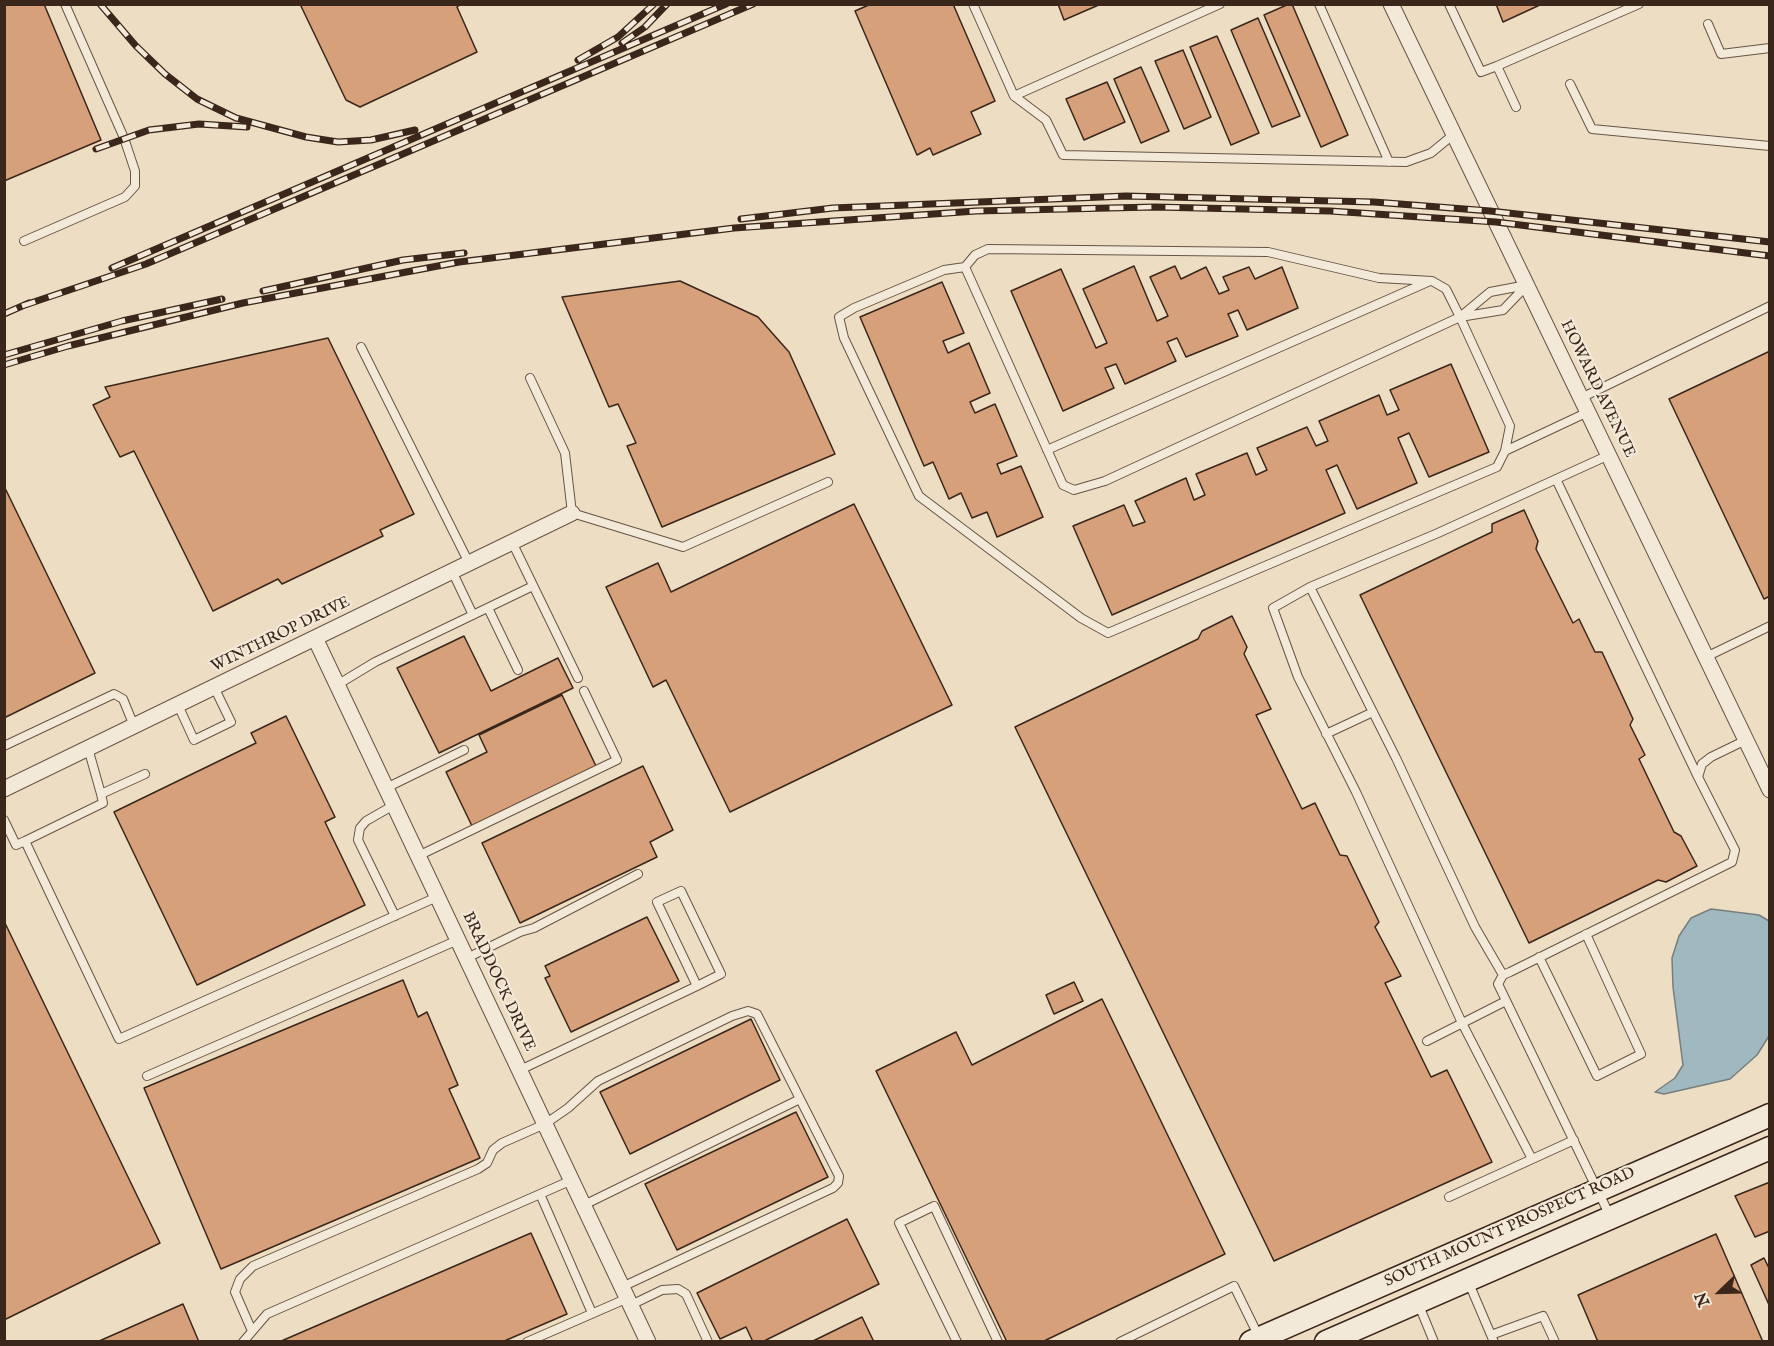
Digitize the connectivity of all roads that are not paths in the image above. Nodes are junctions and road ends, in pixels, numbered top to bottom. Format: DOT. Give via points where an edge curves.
graph roads {
  1 [pos="65,4"];
  2 [pos="974,4"];
  3 [pos="1220,4"];
  4 [pos="1319,4"];
  5 [pos="1391,4"];
  6 [pos="1449,4"];
  7 [pos="1639,4"];
  8 [pos="1708,24"];
  9 [pos="1770,48"];
  10 [pos="1497,66"];
  11 [pos="1570,84"];
  12 [pos="1014,96"];
  13 [pos="1516,107"];
  14 [pos="1454,134"];
  15 [pos="1770,146"];
  16 [pos="1389,162"];
  17 [pos="24,241"];
  18 [pos="965,267"];
  19 [pos="1432,280"];
  20 [pos="1527,285"];
  21 [pos="1770,306"];
  22 [pos="1461,317"];
  23 [pos="362,347"];
  24 [pos="530,378"];
  25 [pos="1581,398"];
  26 [pos="1588,412"];
  27 [pos="1047,450"];
  28 [pos="1505,451"];
  29 [pos="1609,455"];
  30 [pos="1556,479"];
  31 [pos="828,482"];
  32 [pos="572,513"];
  33 [pos="512,542"];
  34 [pos="469,563"];
  35 [pos="452,571"];
  36 [pos="533,586"];
  37 [pos="1310,587"];
  38 [pos="488,608"];
  39 [pos="473,615"];
  40 [pos="1770,626"];
  41 [pos="315,638"];
  42 [pos="1706,657"];
  43 [pos="518,670"];
  44 [pos="578,678"];
  45 [pos="337,685"];
  46 [pos="214,687"];
  47 [pos="584,692"];
  48 [pos="178,705"];
  49 [pos="1373,712"];
  50 [pos="135,726"];
  51 [pos="1326,735"];
  52 [pos="1746,740"];
  53 [pos="4,746"];
  54 [pos="88,748"];
  55 [pos="464,750"];
  56 [pos="145,774"];
  57 [pos="1698,777"];
  58 [pos="386,788"];
  59 [pos="4,789"];
  60 [pos="1770,790"];
  61 [pos="101,794"];
  62 [pos="394,805"];
  63 [pos="4,820"];
  64 [pos="25,841"];
  65 [pos="418,856"];
  66 [pos="638,874"];
  67 [pos="437,897"];
  68 [pos="395,916"];
  69 [pos="1586,934"];
  70 [pos="458,940"];
  71 [pos="1539,957"];
  72 [pos="467,958"];
  73 [pos="1503,975"];
  74 [pos="697,986"];
  75 [pos="1506,1001"];
  76 [pos="1462,1023"];
  77 [pos="1427,1041"];
  78 [pos="520,1070"];
  79 [pos="147,1076"];
  80 [pos="800,1099"];
  81 [pos="1770,1115"];
  82 [pos="545,1124"];
  83 [pos="1574,1140"];
  84 [pos="1770,1148"];
  85 [pos="1532,1159"];
  86 [pos="572,1180"];
  87 [pos="1598,1190"];
  88 [pos="540,1194"];
  89 [pos="1449,1197"];
  90 [pos="584,1205"];
  91 [pos="1610,1217"];
  92 [pos="1468,1279"];
  93 [pos="627,1297"];
  94 [pos="1418,1301"];
  95 [pos="592,1313"];
  96 [pos="252,1331"];
  97 [pos="1493,1338"];
  98 [pos="1257,1340"];
  99 [pos="243,1341"];
  100 [pos="527,1341"];
  101 [pos="648,1341"];
  102 [pos="708,1341"];
  103 [pos="957,1341"];
  104 [pos="998,1341"];
  105 [pos="1120,1341"];
  106 [pos="1326,1341"];
  107 [pos="1434,1341"];
  108 [pos="1555,1341"];
  1 -- 17 [label="lane" via="124,138 135,171 135,186 125,197"];
  2 -- 12 [label="lane"];
  3 -- 12 [label="lane"];
  4 -- 16 [label="lane"];
  5 -- 14 [label="street, HOWARD AVENUE"];
  6 -- 10 [label="lane" via="1481,72"];
  7 -- 10 [label="lane"];
  8 -- 9 [label="lane" via="1721,54"];
  10 -- 13 [label="lane"];
  11 -- 15 [label="lane" via="1592,129"];
  12 -- 16 [label="lane" via="1046,120 1063,155"];
  14 -- 16 [label="lane" via="1431,153 1406,162"];
  14 -- 20 [label="street, HOWARD AVENUE"];
  18 -- 19 [label="lane" via="975,255 988,249 1268,252 1379,278"];
  18 -- 27 [label="lane"];
  18 -- 28 [label="lane" via="944,270 854,308 839,317 844,338 919,496 1082,618 1108,633 1497,466"];
  19 -- 22 [label="lane" via="1446,288"];
  19 -- 27 [label="lane"];
  20 -- 22 [label="lane" via="1490,292"];
  20 -- 22 [label="lane" via="1503,310"];
  20 -- 25 [label="street, HOWARD AVENUE"];
  21 -- 25 [label="lane"];
  22 -- 27 [label="lane" via="1105,481 1074,490 1063,485"];
  22 -- 28 [label="lane" via="1510,426"];
  23 -- 34 [label="lane"];
  24 -- 32 [label="lane" via="565,453"];
  25 -- 26 [label="street, HOWARD AVENUE"];
  26 -- 28 [label="lane"];
  26 -- 29 [label="street, HOWARD AVENUE"];
  29 -- 30 [label="lane"];
  29 -- 42 [label="street, HOWARD AVENUE"];
  30 -- 37 [label="lane"];
  30 -- 57 [label="lane"];
  31 -- 32 [label="lane" via="683,547"];
  32 -- 33 [label="street, WINTHROP DRIVE"];
  33 -- 34 [label="street, WINTHROP DRIVE"];
  33 -- 36 [label="lane"];
  34 -- 35 [label="street, WINTHROP DRIVE"];
  35 -- 39 [label="lane"];
  35 -- 41 [label="street, WINTHROP DRIVE"];
  36 -- 38 [label="lane"];
  36 -- 44 [label="lane"];
  37 -- 49 [label="lane"];
  37 -- 51 [label="lane" via="1273,608 1298,677"];
  38 -- 39 [label="lane"];
  38 -- 43 [label="lane"];
  39 -- 45 [label="lane" via="375,662"];
  40 -- 42 [label="lane"];
  41 -- 45 [label="street, BRADDOCK DRIVE"];
  41 -- 46 [label="street, WINTHROP DRIVE"];
  42 -- 52 [label="street, HOWARD AVENUE"];
  45 -- 58 [label="street, BRADDOCK DRIVE"];
  46 -- 48 [label="street, WINTHROP DRIVE"];
  46 -- 48 [label="lane" via="231,722 194,740"];
  47 -- 65 [label="lane" via="617,760"];
  48 -- 50 [label="street, WINTHROP DRIVE"];
  49 -- 51 [label="lane"];
  49 -- 73 [label="lane" via="1475,927"];
  50 -- 53 [label="lane" via="123,699 114,694"];
  50 -- 54 [label="street, WINTHROP DRIVE"];
  51 -- 76 [label="lane"];
  52 -- 57 [label="lane" via="1711,757 1702,764"];
  52 -- 60 [label="street, HOWARD AVENUE"];
  54 -- 59 [label="street, WINTHROP DRIVE"];
  54 -- 61 [label="lane"];
  55 -- 58 [label="lane"];
  56 -- 61 [label="lane"];
  57 -- 69 [label="lane" via="1735,850 1732,862"];
  58 -- 62 [label="street, BRADDOCK DRIVE"];
  61 -- 64 [label="lane" via="104,803"];
  62 -- 65 [label="street, BRADDOCK DRIVE"];
  62 -- 68 [label="lane" via="366,821 358,840"];
  63 -- 64 [label="lane" via="16,845"];
  64 -- 68 [label="lane" via="119,1039"];
  65 -- 67 [label="street, BRADDOCK DRIVE"];
  66 -- 72 [label="lane"];
  67 -- 68 [label="lane"];
  67 -- 70 [label="street, BRADDOCK DRIVE"];
  69 -- 71 [label="lane"];
  69 -- 71 [label="lane" via="1641,1054 1597,1076"];
  70 -- 72 [label="street, BRADDOCK DRIVE"];
  70 -- 79 [label="lane"];
  71 -- 73 [label="lane"];
  72 -- 78 [label="street, BRADDOCK DRIVE"];
  73 -- 75 [label="lane" via="1498,984"];
  74 -- 74 [label="lane" via="721,974 681,891 657,902"];
  74 -- 78 [label="lane"];
  75 -- 76 [label="lane"];
  75 -- 83 [label="lane"];
  76 -- 77 [label="lane"];
  76 -- 85 [label="lane"];
  78 -- 82 [label="street, BRADDOCK DRIVE"];
  80 -- 82 [label="lane" via="757,1014 748,1011 598,1081"];
  80 -- 90 [label="lane"];
  80 -- 93 [label="lane" via="839,1176 838,1183 656,1271"];
  81 -- 87 [label="main road, SOUTH MOUNT PROSPECT ROAD"];
  82 -- 86 [label="street, BRADDOCK DRIVE"];
  82 -- 96 [label="lane" via="502,1143 478,1169 253,1266 240,1279 235,1292"];
  83 -- 85 [label="lane"];
  83 -- 87 [label="lane"];
  84 -- 91 [label="main road, SOUTH MOUNT PROSPECT ROAD"];
  85 -- 89 [label="lane"];
  86 -- 88 [label="lane"];
  86 -- 90 [label="street, BRADDOCK DRIVE"];
  87 -- 91 [label="lane"];
  87 -- 98 [label="main road, SOUTH MOUNT PROSPECT ROAD"];
  88 -- 95 [label="lane"];
  88 -- 96 [label="lane" via="267,1314"];
  90 -- 93 [label="street, BRADDOCK DRIVE"];
  91 -- 92 [label="main road, SOUTH MOUNT PROSPECT ROAD"];
  92 -- 94 [label="main road, SOUTH MOUNT PROSPECT ROAD"];
  92 -- 97 [label="lane"];
  93 -- 95 [label="lane"];
  93 -- 101 [label="street, BRADDOCK DRIVE"];
  93 -- 102 [label="lane" via="678,1289 686,1294"];
  94 -- 106 [label="main road, SOUTH MOUNT PROSPECT ROAD"];
  94 -- 107 [label="lane"];
  95 -- 100 [label="lane"];
  96 -- 99 [label="lane"];
  97 -- 108 [label="lane" via="1543,1316"];
  98 -- 105 [label="lane" via="1234,1286"];
  103 -- 104 [label="lane" via="899,1222 934,1206"];
}
